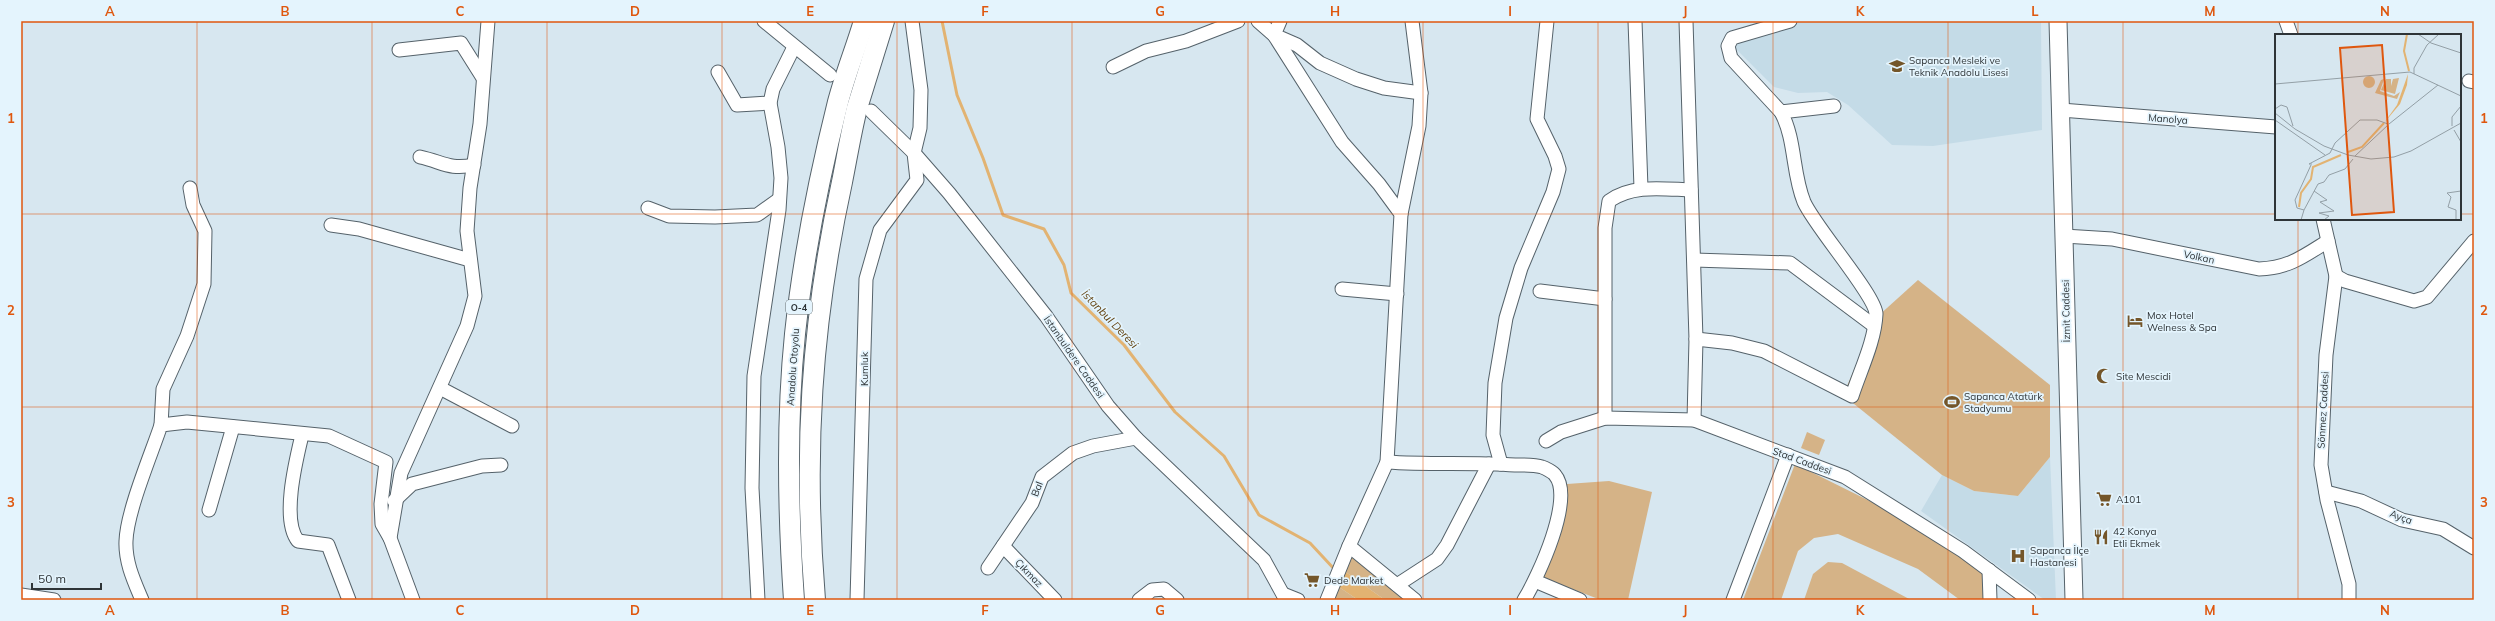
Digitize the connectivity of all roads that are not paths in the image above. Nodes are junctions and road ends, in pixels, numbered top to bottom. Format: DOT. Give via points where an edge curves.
graph roads {
  1 [pos="488,21"];
  2 [pos="764,21"];
  3 [pos="864,21"];
  4 [pos="884,21"];
  5 [pos="912,21"];
  6 [pos="1238,21"];
  7 [pos="1258,21"];
  8 [pos="1280,21"];
  9 [pos="1412,21"];
  10 [pos="1547,21"];
  11 [pos="1635,21"];
  12 [pos="1686,21"];
  13 [pos="1790,21"];
  14 [pos="2048,21"];
  15 [pos="2058,21"];
  16 [pos="2286,21"];
  17 [pos="2291,34"];
  18 [pos="1274,35"];
  19 [pos="794,47"];
  20 [pos="399,50"];
  21 [pos="1114,67"];
  22 [pos="718,72"];
  23 [pos="830,75"];
  24 [pos="483,78"];
  25 [pos="1421,93"];
  26 [pos="770,103"];
  27 [pos="1834,106"];
  28 [pos="2061,110"];
  29 [pos="871,112"];
  30 [pos="1782,112"];
  31 [pos="2275,127"];
  32 [pos="914,153"];
  33 [pos="420,157"];
  34 [pos="474,165"];
  35 [pos="190,188"];
  36 [pos="1640,188"];
  37 [pos="1691,190"];
  38 [pos="778,200"];
  39 [pos="648,208"];
  40 [pos="1401,214"];
  41 [pos="2323,220"];
  42 [pos="331,225"];
  43 [pos="2064,236"];
  44 [pos="2328,241"];
  45 [pos="2474,241"];
  46 [pos="470,260"];
  47 [pos="1694,260"];
  48 [pos="2336,276"];
  49 [pos="1342,289"];
  50 [pos="1540,291"];
  51 [pos="1397,294"];
  52 [pos="1605,299"];
  53 [pos="1874,325"];
  54 [pos="1696,339"];
  55 [pos="440,388"];
  56 [pos="1605,418"];
  57 [pos="1694,420"];
  58 [pos="162,425"];
  59 [pos="512,426"];
  60 [pos="233,427"];
  61 [pos="302,435"];
  62 [pos="1136,438"];
  63 [pos="1546,441"];
  64 [pos="1788,455"];
  65 [pos="1387,462"];
  66 [pos="1495,464"];
  67 [pos="501,465"];
  68 [pos="2326,492"];
  69 [pos="394,501"];
  70 [pos="209,510"];
  71 [pos="390,538"];
  72 [pos="1003,546"];
  73 [pos="1349,546"];
  74 [pos="2474,548"];
  75 [pos="988,568"];
  76 [pos="1989,570"];
  77 [pos="1535,581"];
  78 [pos="1397,585"];
  79 [pos="21,595"];
  80 [pos="1284,598"];
  81 [pos="54,600"];
  82 [pos="142,600"];
  83 [pos="349,600"];
  84 [pos="413,600"];
  85 [pos="758,600"];
  86 [pos="794,600"];
  87 [pos="815,600"];
  88 [pos="857,600"];
  89 [pos="1055,600"];
  90 [pos="1139,600"];
  91 [pos="1177,600"];
  92 [pos="1298,600"];
  93 [pos="1327,600"];
  94 [pos="1416,600"];
  95 [pos="1524,600"];
  96 [pos="1580,600"];
  97 [pos="1733,600"];
  98 [pos="1990,600"];
  99 [pos="2029,600"];
  100 [pos="2063,600"];
  101 [pos="2074,600"];
  102 [pos="2349,600"];
  1 -- 24 [label="street"];
  2 -- 19 [label="street"];
  3 -- 86 [label="highway, Anadolu Otoyolu / O-4" via="839,101 805,268 795,333 790,397 790,536"];
  4 -- 87 [label="highway, Anadolu Otoyolu / O-4" via="857,109 824,271 815,336 808,463"];
  5 -- 32 [label="street, Kumluk" via="921,90 920,128"];
  6 -- 21 [label="street" via="1186,41 1146,51"];
  7 -- 18 [label="street"];
  8 -- 18 [label="street"];
  9 -- 25 [label="street"];
  10 -- 66 [label="street" via="1537,119 1555,156 1558,169 1553,192 1521,268 1506,318 1495,383"];
  11 -- 36 [label="street"];
  12 -- 37 [label="street"];
  13 -- 30 [label="street" via="1732,38 1728,46 1731,58"];
  14 -- 100 [label="main road, İzmit Caddesi"];
  15 -- 28 [label="main road, İzmit Caddesi"];
  16 -- 17 [label="street"];
  18 -- 25 [label="street" via="1297,45 1320,63 1356,79 1384,88"];
  18 -- 40 [label="street" via="1342,142"];
  19 -- 23 [label="street"];
  19 -- 26 [label="street" via="773,89"];
  20 -- 24 [label="street" via="461,43"];
  22 -- 26 [label="street" via="737,104"];
  24 -- 34 [label="street"];
  25 -- 40 [label="street" via="1418,126"];
  26 -- 38 [label="street" via="781,178"];
  27 -- 30 [label="street"];
  28 -- 31 [label="street, Manolya"];
  28 -- 43 [label="main road, İzmit Caddesi"];
  29 -- 32 [label="street, İstanbuldere Caddesi"];
  30 -- 53 [label="street" via="1787,122 1804,203 1863,289 1876,313"];
  32 -- 62 [label="street, İstanbuldere Caddesi" via="949,193 1046,316 1108,406"];
  32 -- 88 [label="street, Kumluk" via="917,180 880,230 866,279"];
  33 -- 34 [label="street" via="449,167"];
  34 -- 46 [label="street" via="466,231"];
  35 -- 58 [label="street" via="193,205 205,231 204,284 187,336 163,389"];
  36 -- 37 [label="street"];
  36 -- 52 [label="street" via="1617,195 1609,201 1605,228"];
  37 -- 47 [label="street"];
  38 -- 39 [label="street" via="756,214 736,216 669,216"];
  38 -- 85 [label="street" via="779,210 754,376 752,488"];
  40 -- 51 [label="street"];
  41 -- 44 [label="street, Sönmez Caddesi"];
  42 -- 46 [label="street" via="359,229"];
  43 -- 44 [label="street, Volkan" via="2112,239 2259,269 2275,269 2291,264"];
  43 -- 101 [label="main road, İzmit Caddesi"];
  44 -- 48 [label="street, Sönmez Caddesi"];
  45 -- 48 [label="street" via="2426,297 2414,300 2345,281"];
  46 -- 55 [label="street" via="475,296 467,326"];
  47 -- 53 [label="street" via="1790,263"];
  47 -- 54 [label="street"];
  48 -- 68 [label="street, Sönmez Caddesi" via="2326,355 2323,416 2321,464"];
  49 -- 51 [label="street"];
  50 -- 52 [label="street"];
  51 -- 65 [label="street"];
  52 -- 56 [label="street"];
  53 -- 54 [label="street" via="1852,396 1764,351 1732,343"];
  54 -- 57 [label="street"];
  55 -- 59 [label="street"];
  55 -- 69 [label="street" via="401,473"];
  56 -- 57 [label="street, Stad Caddesi"];
  56 -- 63 [label="street, Stad Caddesi" via="1561,432"];
  57 -- 64 [label="street, Stad Caddesi"];
  58 -- 60 [label="street" via="187,422"];
  58 -- 82 [label="street" via="126,540 129,570"];
  60 -- 61 [label="street"];
  60 -- 70 [label="street"];
  61 -- 71 [label="street" via="329,436 386,462 381,504 382,524"];
  61 -- 83 [label="street" via="293,472 291,495 294,535 298,540 328,545"];
  62 -- 72 [label="street, Bal" via="1093,446 1073,453 1042,477 1032,503"];
  62 -- 80 [label="street, İstanbuldere Caddesi" via="1264,560"];
  64 -- 76 [label="street, Stad Caddesi" via="1845,477"];
  64 -- 97 [label="street"];
  65 -- 66 [label="street"];
  65 -- 73 [label="street"];
  66 -- 77 [label="street" via="1542,467 1555,474 1561,490 1560,511"];
  66 -- 78 [label="street" via="1448,545 1437,559"];
  67 -- 69 [label="street" via="482,466 412,484"];
  68 -- 74 [label="street, Ayça" via="2361,501 2402,520 2443,529"];
  68 -- 102 [label="street, Sönmez Caddesi" via="2349,584"];
  69 -- 71 [label="street"];
  71 -- 84 [label="street"];
  72 -- 75 [label="street, Bal"];
  72 -- 89 [label="street, Çıkmaz"];
  73 -- 78 [label="street"];
  73 -- 93 [label="street"];
  76 -- 98 [label="street"];
  76 -- 99 [label="street, Stad Caddesi"];
  77 -- 95 [label="street"];
  77 -- 96 [label="street"];
  78 -- 94 [label="street"];
  79 -- 81 [label="street"];
  80 -- 92 [label="street, İstanbuldere Caddesi"];
  90 -- 91 [label="street" via="1152,590 1164,589"];
}
